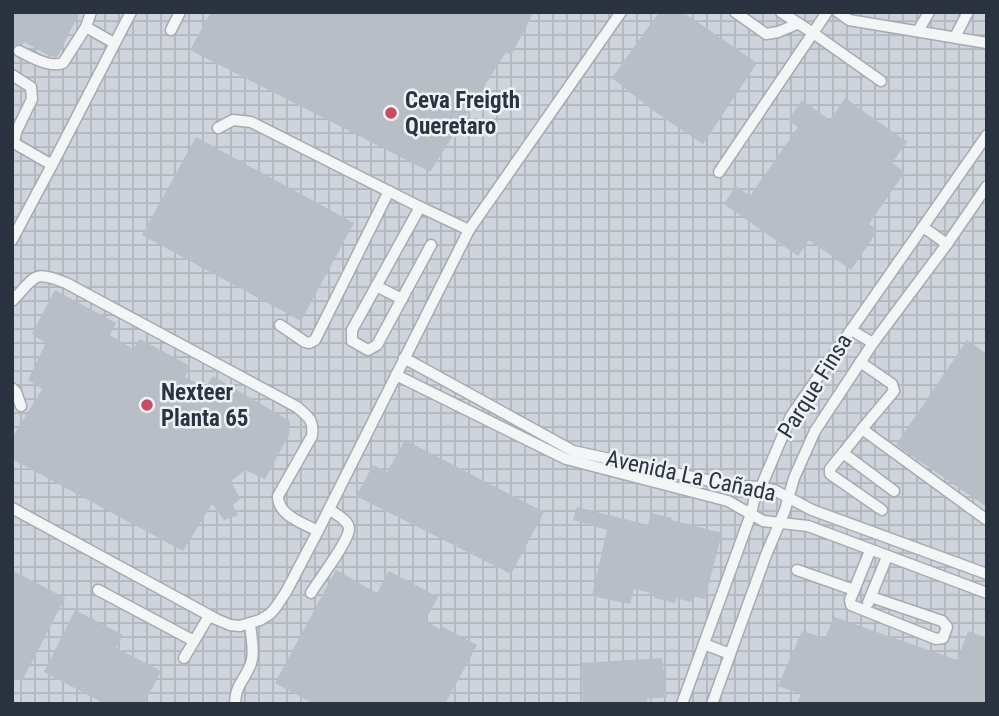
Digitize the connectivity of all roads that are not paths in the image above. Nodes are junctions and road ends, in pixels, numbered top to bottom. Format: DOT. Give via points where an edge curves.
graph roads {
  1 [pos="91,12"];
  2 [pos="131,12"];
  3 [pos="180,12"];
  4 [pos="621,12"];
  5 [pos="735,12"];
  6 [pos="781,12"];
  7 [pos="827,12"];
  8 [pos="838,12"];
  9 [pos="929,12"];
  10 [pos="968,12"];
  11 [pos="797,23"];
  12 [pos="86,27"];
  13 [pos="171,30"];
  14 [pos="918,31"];
  15 [pos="813,33"];
  16 [pos="956,37"];
  17 [pos="114,43"];
  18 [pos="987,43"];
  19 [pos="19,51"];
  20 [pos="12,75"];
  21 [pos="881,81"];
  22 [pos="218,128"];
  23 [pos="987,135"];
  24 [pos="13,143"];
  25 [pos="52,165"];
  26 [pos="719,172"];
  27 [pos="987,186"];
  28 [pos="389,191"];
  29 [pos="420,207"];
  30 [pos="923,227"];
  31 [pos="470,230"];
  32 [pos="12,240"];
  33 [pos="947,244"];
  34 [pos="431,245"];
  35 [pos="376,286"];
  36 [pos="402,299"];
  37 [pos="12,301"];
  38 [pos="280,325"];
  39 [pos="851,330"];
  40 [pos="873,343"];
  41 [pos="404,358"];
  42 [pos="860,362"];
  43 [pos="396,375"];
  44 [pos="12,388"];
  45 [pos="22,406"];
  46 [pos="862,429"];
  47 [pos="843,453"];
  48 [pos="761,487"];
  49 [pos="894,491"];
  50 [pos="788,496"];
  51 [pos="12,508"];
  52 [pos="329,509"];
  53 [pos="882,510"];
  54 [pos="751,514"];
  55 [pos="987,520"];
  56 [pos="778,523"];
  57 [pos="318,531"];
  58 [pos="870,551"];
  59 [pos="887,557"];
  60 [pos="797,570"];
  61 [pos="987,574"];
  62 [pos="98,590"];
  63 [pos="854,590"];
  64 [pos="310,593"];
  65 [pos="987,593"];
  66 [pos="871,597"];
  67 [pos="866,610"];
  68 [pos="209,616"];
  69 [pos="250,624"];
  70 [pos="194,641"];
  71 [pos="704,645"];
  72 [pos="730,654"];
  73 [pos="184,658"];
  74 [pos="235,704"];
  75 [pos="682,704"];
  76 [pos="712,704"];
  1 -- 12 [label="street"];
  2 -- 17 [label="street"];
  3 -- 13 [label="street"];
  4 -- 31 [label="street"];
  5 -- 11 [label="street" via="766,33"];
  6 -- 11 [label="street"];
  7 -- 15 [label="street"];
  8 -- 14 [label="street" via="849,20"];
  9 -- 14 [label="street"];
  10 -- 16 [label="street"];
  11 -- 15 [label="street"];
  12 -- 17 [label="street"];
  12 -- 19 [label="street" via="62,63 45,63"];
  14 -- 16 [label="street"];
  15 -- 21 [label="street"];
  15 -- 26 [label="street"];
  16 -- 18 [label="street"];
  17 -- 25 [label="street"];
  20 -- 24 [label="street" via="32,87 32,99"];
  22 -- 28 [label="street" via="233,120 251,122"];
  23 -- 30 [label="street, Parque Finsa"];
  24 -- 25 [label="street"];
  25 -- 32 [label="street"];
  27 -- 33 [label="street"];
  28 -- 29 [label="street"];
  28 -- 38 [label="street" via="315,340 305,342"];
  29 -- 31 [label="street"];
  29 -- 35 [label="street"];
  30 -- 33 [label="street"];
  30 -- 39 [label="street, Parque Finsa"];
  31 -- 41 [label="street"];
  33 -- 40 [label="street"];
  34 -- 36 [label="street"];
  35 -- 36 [label="street"];
  35 -- 36 [label="street" via="352,330 352,341 368,350 377,345"];
  37 -- 57 [label="street" via="34,278 45,274 297,407 309,417 312,436 278,503 292,518"];
  39 -- 40 [label="street"];
  39 -- 48 [label="street, Parque Finsa" via="791,416"];
  40 -- 42 [label="street"];
  41 -- 43 [label="street"];
  41 -- 48 [label="street, Avenida La Cañada" via="573,451 734,486"];
  42 -- 46 [label="street" via="892,384 894,391"];
  42 -- 50 [label="street" via="815,431"];
  43 -- 52 [label="street"];
  43 -- 54 [label="street" via="566,459 729,501"];
  44 -- 45 [label="street"];
  46 -- 47 [label="street"];
  46 -- 55 [label="street"];
  47 -- 49 [label="street"];
  47 -- 53 [label="street" via="830,474"];
  48 -- 50 [label="street, Avenida La Cañada"];
  48 -- 54 [label="street, Parque Finsa"];
  50 -- 56 [label="street"];
  50 -- 61 [label="street, Avenida La Cañada" via="812,510"];
  51 -- 68 [label="street"];
  52 -- 57 [label="street"];
  52 -- 64 [label="street" via="349,528"];
  54 -- 56 [label="street"];
  54 -- 71 [label="street, Parque Finsa"];
  56 -- 58 [label="street" via="808,526"];
  56 -- 72 [label="street"];
  57 -- 69 [label="street" via="276,607"];
  58 -- 59 [label="street"];
  58 -- 63 [label="street"];
  59 -- 65 [label="street"];
  59 -- 66 [label="street"];
  60 -- 63 [label="street"];
  62 -- 70 [label="street"];
  63 -- 67 [label="street" via="852,605"];
  66 -- 67 [label="street"];
  66 -- 67 [label="street" via="942,621 947,627 943,638"];
  68 -- 69 [label="street" via="230,625"];
  68 -- 70 [label="street"];
  69 -- 74 [label="street" via="251,667 235,692"];
  70 -- 73 [label="street"];
  71 -- 72 [label="street"];
  71 -- 75 [label="street, Parque Finsa"];
  72 -- 76 [label="street"];
}
